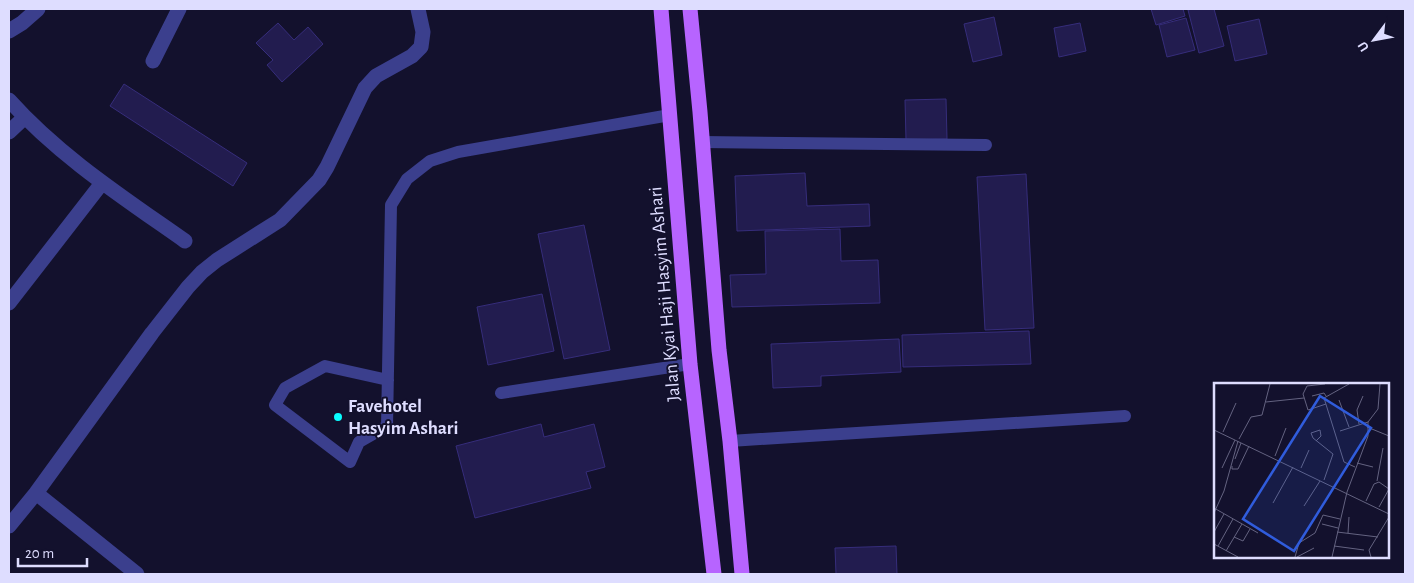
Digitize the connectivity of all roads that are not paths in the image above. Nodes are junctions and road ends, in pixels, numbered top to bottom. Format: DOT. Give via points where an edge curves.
graph roads {
  1 [pos="38,9"];
  2 [pos="179,9"];
  3 [pos="418,9"];
  4 [pos="661,9"];
  5 [pos="690,9"];
  6 [pos="9,29"];
  7 [pos="153,61"];
  8 [pos="9,100"];
  9 [pos="670,115"];
  10 [pos="25,117"];
  11 [pos="9,132"];
  12 [pos="702,142"];
  13 [pos="986,145"];
  14 [pos="102,183"];
  15 [pos="185,241"];
  16 [pos="9,303"];
  17 [pos="690,364"];
  18 [pos="388,380"];
  19 [pos="501,393"];
  20 [pos="1125,416"];
  21 [pos="730,441"];
  22 [pos="36,493"];
  23 [pos="9,526"];
  24 [pos="137,574"];
  25 [pos="714,574"];
  26 [pos="742,574"];
  1 -- 6 [label="street"];
  2 -- 7 [label="street"];
  3 -- 22 [label="street" via="423,32 421,47 412,56 376,76 365,88 319,180 280,220 217,260 188,287"];
  4 -- 9 [label="main road, Jalan Kyai Haji Hasyim Ashari"];
  5 -- 12 [label="main road"];
  8 -- 10 [label="street"];
  9 -- 17 [label="main road, Jalan Kyai Haji Hasyim Ashari"];
  9 -- 18 [label="lane" via="458,152 430,161 408,180 391,205"];
  10 -- 11 [label="street"];
  10 -- 14 [label="street"];
  12 -- 13 [label="lane"];
  12 -- 21 [label="main road"];
  14 -- 15 [label="street"];
  14 -- 16 [label="street"];
  17 -- 19 [label="lane"];
  17 -- 25 [label="main road, Jalan Kyai Haji Hasyim Ashari"];
  18 -- 18 [label="lane" via="387,426 359,442 350,462 275,406 285,388 325,366"];
  20 -- 21 [label="lane"];
  21 -- 26 [label="main road"];
  22 -- 23 [label="street"];
  22 -- 24 [label="street"];
}
